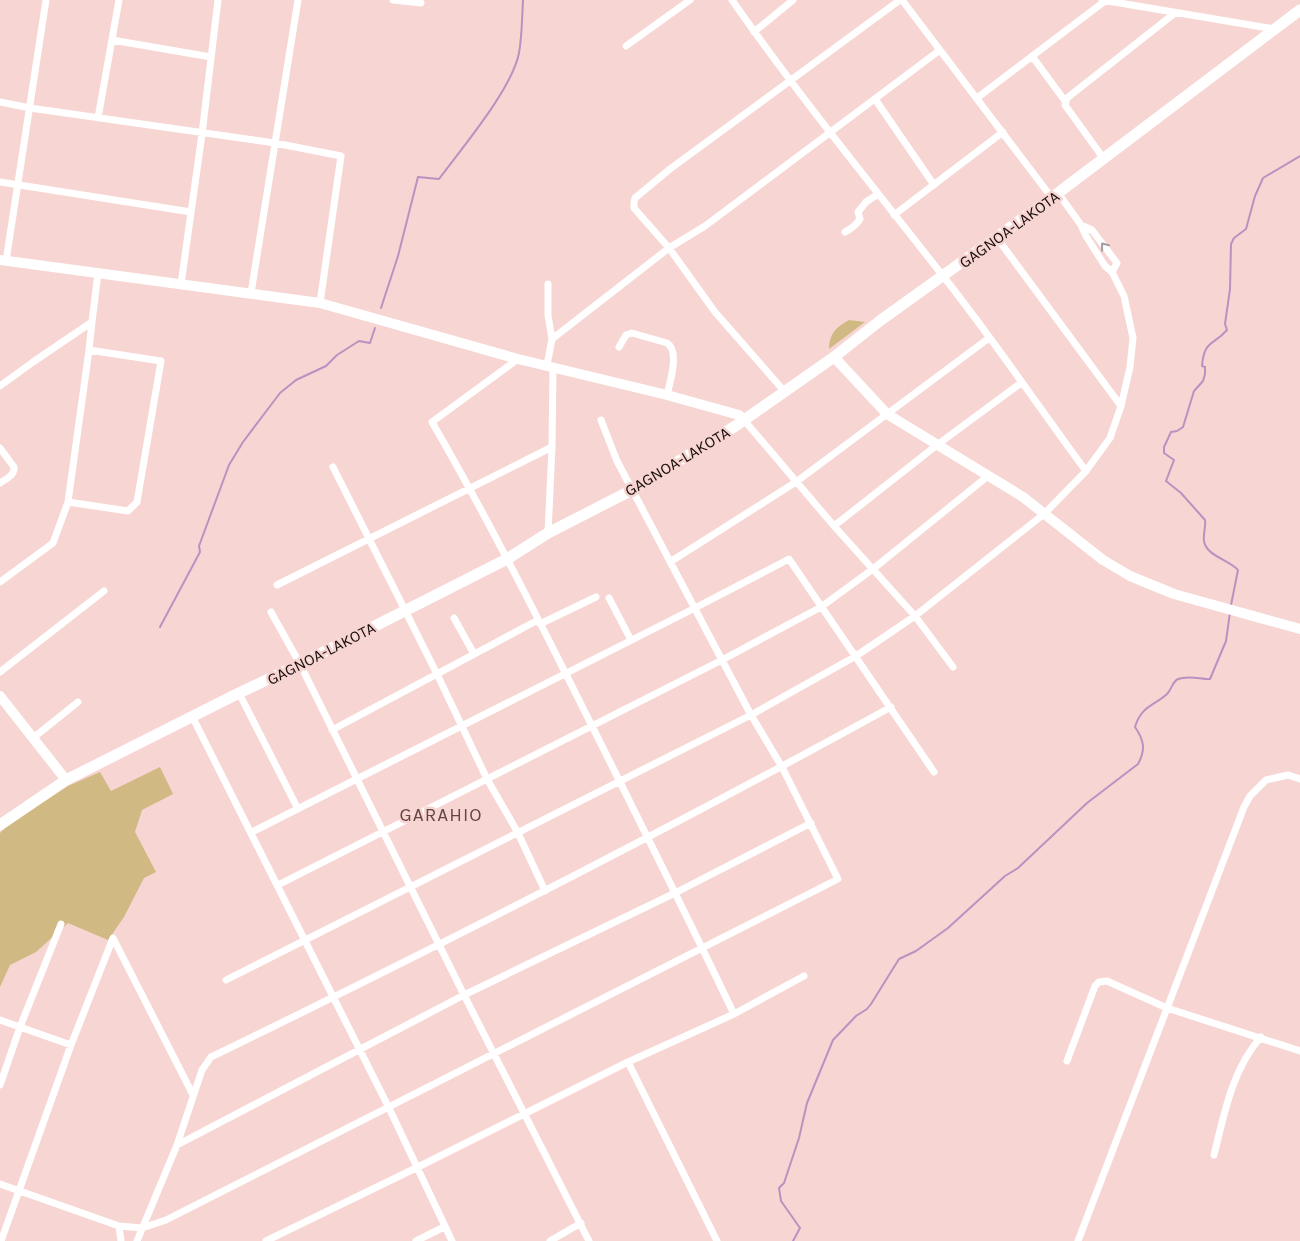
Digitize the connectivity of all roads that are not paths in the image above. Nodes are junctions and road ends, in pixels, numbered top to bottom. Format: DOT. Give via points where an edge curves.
graph roads {
  1 [pos="46,0"];
  2 [pos="119,0"];
  3 [pos="218,0"];
  4 [pos="298,0"];
  5 [pos="393,0"];
  6 [pos="690,0"];
  7 [pos="732,0"];
  8 [pos="793,0"];
  9 [pos="901,0"];
  10 [pos="1103,0"];
  11 [pos="421,3"];
  12 [pos="1300,10"];
  13 [pos="1175,12"];
  14 [pos="1275,30"];
  15 [pos="754,32"];
  16 [pos="112,40"];
  17 [pos="626,46"];
  18 [pos="940,50"];
  19 [pos="1032,56"];
  20 [pos="211,57"];
  21 [pos="792,81"];
  22 [pos="977,98"];
  23 [pos="874,99"];
  24 [pos="1065,101"];
  25 [pos="0,102"];
  26 [pos="30,108"];
  27 [pos="98,118"];
  28 [pos="830,132"];
  29 [pos="1003,132"];
  30 [pos="202,134"];
  31 [pos="275,144"];
  32 [pos="1104,160"];
  33 [pos="0,182"];
  34 [pos="17,185"];
  35 [pos="934,185"];
  36 [pos="878,194"];
  37 [pos="1055,196"];
  38 [pos="191,212"];
  39 [pos="894,215"];
  40 [pos="1081,225"];
  41 [pos="845,232"];
  42 [pos="997,238"];
  43 [pos="668,248"];
  44 [pos="3,260"];
  45 [pos="1112,272"];
  46 [pos="98,273"];
  47 [pos="944,276"];
  48 [pos="181,284"];
  49 [pos="548,284"];
  50 [pos="251,294"];
  51 [pos="320,303"];
  52 [pos="92,322"];
  53 [pos="989,338"];
  54 [pos="552,339"];
  55 [pos="620,347"];
  56 [pos="89,350"];
  57 [pos="834,357"];
  58 [pos="518,359"];
  59 [pos="550,366"];
  60 [pos="1021,383"];
  61 [pos="0,386"];
  62 [pos="785,392"];
  63 [pos="667,395"];
  64 [pos="1121,406"];
  65 [pos="887,414"];
  66 [pos="600,420"];
  67 [pos="744,420"];
  68 [pos="937,446"];
  69 [pos="552,447"];
  70 [pos="0,448"];
  71 [pos="333,467"];
  72 [pos="1086,471"];
  73 [pos="988,476"];
  74 [pos="796,482"];
  75 [pos="0,483"];
  76 [pos="470,488"];
  77 [pos="632,490"];
  78 [pos="68,502"];
  79 [pos="1044,514"];
  80 [pos="834,526"];
  81 [pos="548,533"];
  82 [pos="369,540"];
  83 [pos="507,558"];
  84 [pos="670,562"];
  85 [pos="873,569"];
  86 [pos="0,582"];
  87 [pos="277,585"];
  88 [pos="104,591"];
  89 [pos="596,597"];
  90 [pos="609,598"];
  91 [pos="821,607"];
  92 [pos="695,608"];
  93 [pos="405,610"];
  94 [pos="271,612"];
  95 [pos="915,616"];
  96 [pos="454,618"];
  97 [pos="539,622"];
  98 [pos="1300,629"];
  99 [pos="631,640"];
  100 [pos="474,654"];
  101 [pos="856,656"];
  102 [pos="722,660"];
  103 [pos="300,664"];
  104 [pos="953,667"];
  105 [pos="0,672"];
  106 [pos="436,674"];
  107 [pos="566,674"];
  108 [pos="239,693"];
  109 [pos="0,696"];
  110 [pos="78,702"];
  111 [pos="890,707"];
  112 [pos="751,715"];
  113 [pos="192,716"];
  114 [pos="462,726"];
  115 [pos="592,726"];
  116 [pos="332,730"];
  117 [pos="33,738"];
  118 [pos="782,767"];
  119 [pos="934,772"];
  120 [pos="357,779"];
  121 [pos="487,779"];
  122 [pos="1300,779"];
  123 [pos="66,780"];
  124 [pos="619,781"];
  125 [pos="298,809"];
  126 [pos="811,823"];
  127 [pos="0,825"];
  128 [pos="383,831"];
  129 [pos="252,832"];
  130 [pos="518,833"];
  131 [pos="648,838"];
  132 [pos="278,884"];
  133 [pos="410,887"];
  134 [pos="545,891"];
  135 [pos="675,893"];
  136 [pos="61,924"];
  137 [pos="305,940"];
  138 [pos="439,944"];
  139 [pos="703,949"];
  140 [pos="804,976"];
  141 [pos="226,980"];
  142 [pos="464,996"];
  143 [pos="334,997"];
  144 [pos="1167,1008"];
  145 [pos="734,1014"];
  146 [pos="0,1020"];
  147 [pos="20,1027"];
  148 [pos="1261,1037"];
  149 [pos="71,1045"];
  150 [pos="360,1049"];
  151 [pos="1300,1051"];
  152 [pos="494,1055"];
  153 [pos="1067,1061"];
  154 [pos="628,1062"];
  155 [pos="0,1085"];
  156 [pos="193,1095"];
  157 [pos="389,1108"];
  158 [pos="524,1114"];
  159 [pos="177,1145"];
  160 [pos="1214,1156"];
  161 [pos="418,1167"];
  162 [pos="0,1184"];
  163 [pos="19,1191"];
  164 [pos="581,1223"];
  165 [pos="119,1226"];
  166 [pos="444,1227"];
  167 [pos="142,1228"];
  168 [pos="2,1241"];
  169 [pos="121,1241"];
  170 [pos="137,1241"];
  171 [pos="266,1241"];
  172 [pos="416,1241"];
  173 [pos="452,1241"];
  174 [pos="550,1241"];
  175 [pos="589,1241"];
  176 [pos="717,1241"];
  177 [pos="1078,1241"];
  1 -- 26 [label="street"];
  2 -- 16 [label="street"];
  3 -- 20 [label="street"];
  4 -- 31 [label="street"];
  5 -- 11 [label="street"];
  6 -- 17 [label="street"];
  7 -- 15 [label="street"];
  8 -- 15 [label="street"];
  9 -- 18 [label="street"];
  9 -- 21 [label="street"];
  10 -- 13 [label="street"];
  10 -- 19 [label="street"];
  12 -- 14 [label="main road, GAGNOA-LAKOTA"];
  13 -- 14 [label="street"];
  13 -- 24 [label="street"];
  14 -- 32 [label="main road, GAGNOA-LAKOTA"];
  15 -- 21 [label="street"];
  16 -- 20 [label="street"];
  16 -- 27 [label="street"];
  18 -- 22 [label="street"];
  18 -- 23 [label="street"];
  19 -- 22 [label="street"];
  19 -- 24 [label="street"];
  20 -- 30 [label="street"];
  21 -- 28 [label="street"];
  21 -- 43 [label="street" via="635,198 634,208"];
  22 -- 29 [label="street"];
  23 -- 28 [label="street"];
  23 -- 35 [label="street"];
  24 -- 32 [label="street"];
  25 -- 26 [label="street"];
  26 -- 27 [label="street"];
  26 -- 34 [label="street"];
  27 -- 30 [label="street"];
  28 -- 36 [label="street"];
  28 -- 43 [label="street" via="706,226"];
  29 -- 35 [label="street"];
  29 -- 37 [label="street"];
  30 -- 31 [label="street"];
  30 -- 38 [label="street"];
  31 -- 50 [label="street"];
  31 -- 51 [label="street" via="341,156"];
  32 -- 37 [label="main road, GAGNOA-LAKOTA"];
  33 -- 34 [label="street"];
  34 -- 38 [label="street"];
  34 -- 44 [label="street"];
  35 -- 39 [label="street"];
  36 -- 39 [label="street"];
  36 -- 41 [label="street" via="862,206 858,212 860,220"];
  37 -- 40 [label="street"];
  37 -- 42 [label="main road, GAGNOA-LAKOTA"];
  38 -- 48 [label="street"];
  39 -- 47 [label="street"];
  40 -- 45 [label="street" via="1105,266"];
  45 -- 40 [label="street, one-way" via="1117,263 1092,230"];
  42 -- 47 [label="main road, GAGNOA-LAKOTA"];
  42 -- 64 [label="street"];
  43 -- 54 [label="street"];
  43 -- 62 [label="street" via="715,312"];
  44 -- 46 [label="street"];
  45 -- 64 [label="street" via="1124,296 1133,338"];
  46 -- 48 [label="street"];
  46 -- 52 [label="street"];
  47 -- 53 [label="street"];
  47 -- 57 [label="main road, GAGNOA-LAKOTA"];
  48 -- 50 [label="street"];
  49 -- 54 [label="street"];
  50 -- 51 [label="street"];
  51 -- 58 [label="street"];
  52 -- 56 [label="street"];
  52 -- 61 [label="street"];
  53 -- 60 [label="street"];
  53 -- 65 [label="street"];
  54 -- 59 [label="street"];
  55 -- 63 [label="street" via="626,335 632,333 672,346 674,360"];
  56 -- 78 [label="street"];
  56 -- 78 [label="street" via="161,361 137,502 128,511"];
  57 -- 62 [label="main road, GAGNOA-LAKOTA"];
  57 -- 65 [label="street"];
  58 -- 59 [label="street"];
  58 -- 76 [label="street" via="432,422"];
  59 -- 63 [label="street"];
  59 -- 69 [label="street"];
  60 -- 68 [label="street"];
  60 -- 72 [label="street"];
  62 -- 67 [label="main road, GAGNOA-LAKOTA"];
  63 -- 67 [label="street" via="739,415"];
  64 -- 72 [label="street" via="1110,438"];
  65 -- 68 [label="street"];
  65 -- 74 [label="street"];
  66 -- 77 [label="street"];
  67 -- 74 [label="street"];
  67 -- 77 [label="main road, GAGNOA-LAKOTA"];
  68 -- 73 [label="street"];
  68 -- 80 [label="street"];
  69 -- 76 [label="street"];
  69 -- 81 [label="street"];
  70 -- 75 [label="street" via="15,470"];
  71 -- 82 [label="street"];
  72 -- 79 [label="street"];
  73 -- 79 [label="street"];
  73 -- 85 [label="street"];
  74 -- 80 [label="street"];
  74 -- 84 [label="street"];
  76 -- 82 [label="street"];
  76 -- 83 [label="street"];
  77 -- 81 [label="main road, GAGNOA-LAKOTA"];
  77 -- 84 [label="street"];
  78 -- 86 [label="street" via="53,543"];
  79 -- 95 [label="street"];
  79 -- 98 [label="street" via="1103,560 1155,587"];
  80 -- 85 [label="street"];
  81 -- 83 [label="main road, GAGNOA-LAKOTA"];
  82 -- 87 [label="street"];
  82 -- 93 [label="street"];
  83 -- 93 [label="main road, GAGNOA-LAKOTA"];
  83 -- 97 [label="street"];
  84 -- 92 [label="street"];
  85 -- 91 [label="street"];
  85 -- 95 [label="street"];
  88 -- 105 [label="street"];
  89 -- 97 [label="street"];
  90 -- 99 [label="street"];
  91 -- 92 [label="street" via="789,559"];
  91 -- 101 [label="street"];
  91 -- 102 [label="street"];
  92 -- 99 [label="street"];
  92 -- 102 [label="street"];
  93 -- 103 [label="main road, GAGNOA-LAKOTA"];
  93 -- 106 [label="street"];
  94 -- 103 [label="street"];
  95 -- 101 [label="street"];
  95 -- 104 [label="street"];
  96 -- 100 [label="street"];
  97 -- 100 [label="street"];
  97 -- 107 [label="street"];
  99 -- 107 [label="street"];
  100 -- 106 [label="street"];
  101 -- 111 [label="street"];
  101 -- 112 [label="street"];
  102 -- 112 [label="street"];
  102 -- 115 [label="street"];
  103 -- 108 [label="main road, GAGNOA-LAKOTA"];
  103 -- 116 [label="street"];
  106 -- 114 [label="street"];
  106 -- 116 [label="street"];
  107 -- 114 [label="street"];
  107 -- 115 [label="street"];
  108 -- 113 [label="main road, GAGNOA-LAKOTA"];
  108 -- 125 [label="street"];
  109 -- 117 [label="street"];
  110 -- 117 [label="street"];
  111 -- 118 [label="street"];
  111 -- 119 [label="street"];
  112 -- 118 [label="street"];
  112 -- 124 [label="street"];
  113 -- 123 [label="main road, GAGNOA-LAKOTA"];
  113 -- 129 [label="street"];
  114 -- 120 [label="street"];
  114 -- 121 [label="street"];
  115 -- 121 [label="street"];
  115 -- 124 [label="street"];
  116 -- 120 [label="street"];
  117 -- 123 [label="street"];
  118 -- 126 [label="street"];
  118 -- 131 [label="street"];
  120 -- 125 [label="street"];
  120 -- 128 [label="street"];
  121 -- 128 [label="street"];
  121 -- 130 [label="street"];
  122 -- 144 [label="street" via="1288,775 1266,780 1250,796"];
  123 -- 127 [label="main road, GAGNOA-LAKOTA"];
  124 -- 130 [label="street"];
  124 -- 131 [label="street"];
  125 -- 129 [label="street"];
  126 -- 135 [label="street"];
  126 -- 139 [label="street" via="838,880"];
  128 -- 132 [label="street"];
  128 -- 133 [label="street"];
  129 -- 132 [label="street"];
  130 -- 133 [label="street"];
  130 -- 134 [label="street"];
  131 -- 134 [label="street"];
  131 -- 135 [label="street"];
  132 -- 137 [label="street"];
  133 -- 137 [label="street"];
  133 -- 138 [label="street"];
  134 -- 138 [label="street"];
  135 -- 139 [label="street"];
  135 -- 142 [label="street"];
  136 -- 147 [label="street"];
  137 -- 141 [label="street"];
  137 -- 143 [label="street"];
  138 -- 142 [label="street"];
  138 -- 143 [label="street"];
  139 -- 145 [label="street"];
  139 -- 152 [label="street"];
  140 -- 145 [label="street"];
  142 -- 150 [label="street"];
  142 -- 152 [label="street"];
  143 -- 150 [label="street"];
  143 -- 156 [label="street" via="211,1057 202,1070"];
  144 -- 148 [label="street"];
  144 -- 153 [label="street" via="1107,981 1099,982"];
  144 -- 177 [label="street"];
  145 -- 154 [label="street"];
  146 -- 147 [label="street"];
  147 -- 149 [label="street"];
  147 -- 155 [label="street"];
  148 -- 151 [label="street"];
  148 -- 160 [label="street" via="1246,1058 1232,1089"];
  149 -- 156 [label="street" via="113,938"];
  149 -- 163 [label="street"];
  150 -- 157 [label="street"];
  150 -- 159 [label="street"];
  152 -- 157 [label="street"];
  152 -- 158 [label="street"];
  154 -- 158 [label="street"];
  154 -- 176 [label="street"];
  156 -- 159 [label="street"];
  157 -- 161 [label="street"];
  157 -- 167 [label="street" via="166,1220"];
  158 -- 161 [label="street"];
  158 -- 164 [label="street"];
  159 -- 167 [label="street"];
  161 -- 166 [label="street"];
  161 -- 171 [label="street"];
  162 -- 163 [label="street"];
  163 -- 165 [label="street"];
  163 -- 168 [label="street"];
  164 -- 174 [label="street"];
  164 -- 175 [label="street"];
  165 -- 167 [label="street"];
  165 -- 169 [label="street"];
  166 -- 172 [label="street"];
  166 -- 173 [label="street"];
  167 -- 170 [label="street"];
}
